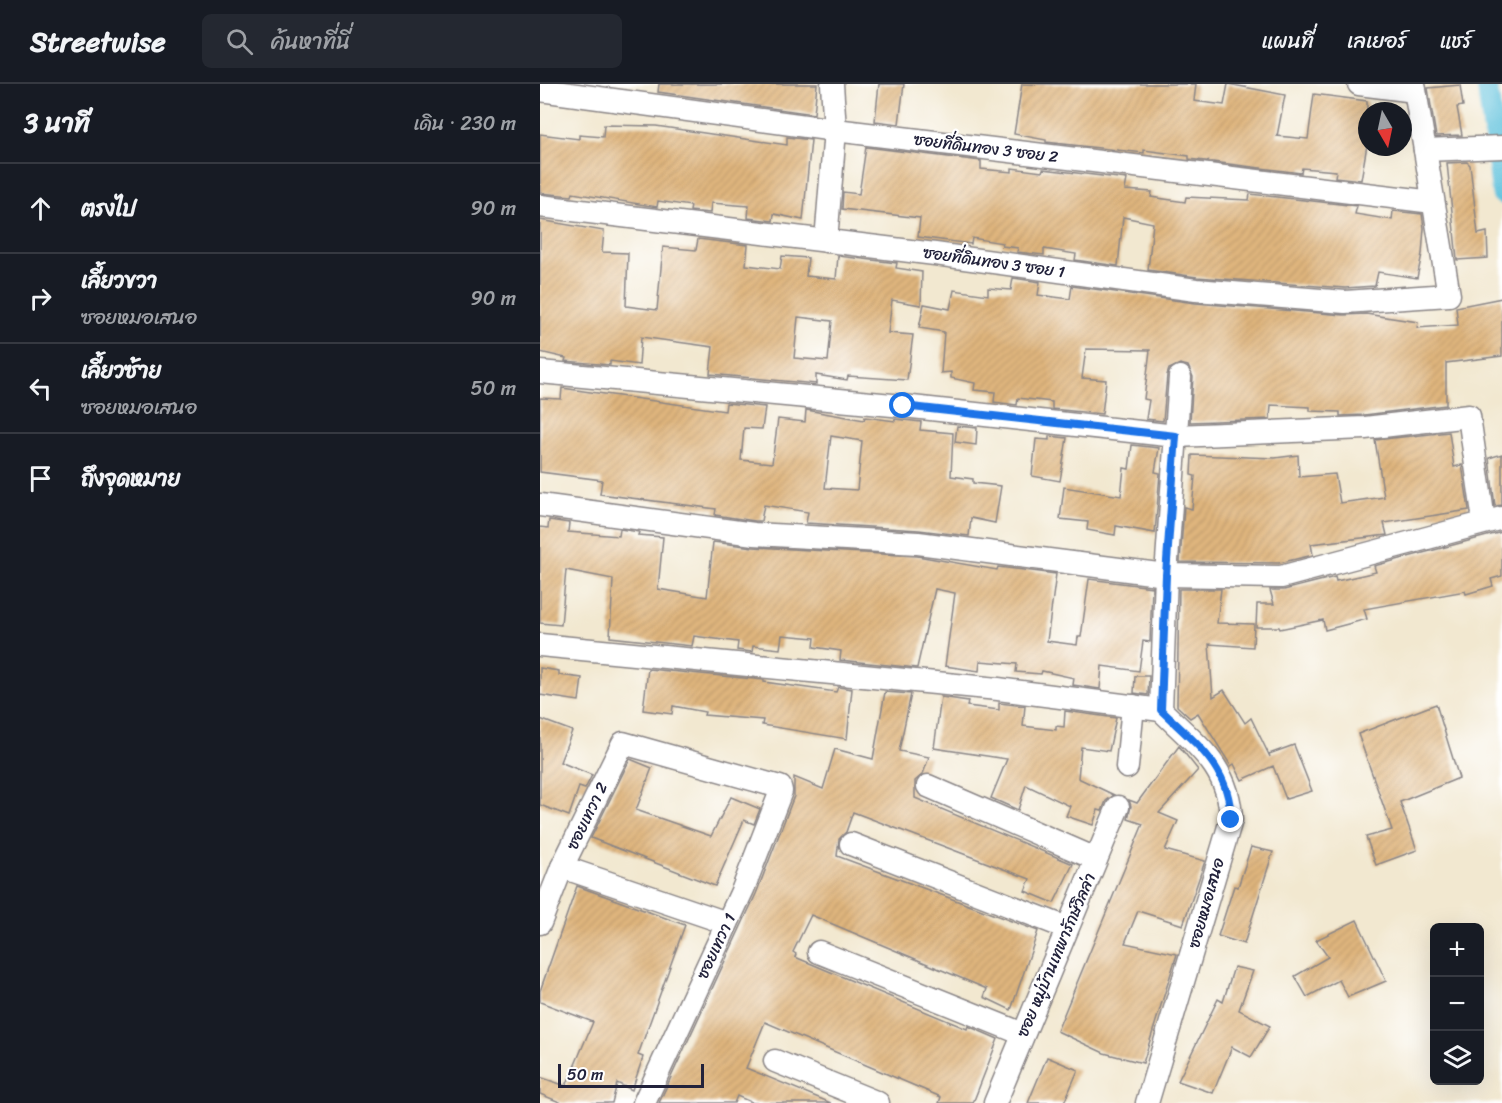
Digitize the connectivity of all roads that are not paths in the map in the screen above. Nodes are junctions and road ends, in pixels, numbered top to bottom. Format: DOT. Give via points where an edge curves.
graph roads {
  1 [pos="832,84"];
  2 [pos="1359,84"];
  3 [pos="1414,88"];
  4 [pos="540,90"];
  5 [pos="835,130"];
  6 [pos="1502,147"];
  7 [pos="1425,150"];
  8 [pos="1433,202"];
  9 [pos="540,206"];
  10 [pos="826,241"];
  11 [pos="540,372"];
  12 [pos="1180,377"];
  13 [pos="1176,436"];
  14 [pos="540,505"];
  15 [pos="1493,520"];
  16 [pos="1166,575"];
  17 [pos="540,645"];
  18 [pos="1133,706"];
  19 [pos="1161,710"];
  20 [pos="1127,767"];
  21 [pos="928,786"];
  22 [pos="780,787"];
  23 [pos="1118,807"];
  24 [pos="851,844"];
  25 [pos="1096,859"];
  26 [pos="562,867"];
  27 [pos="540,923"];
  28 [pos="727,923"];
  29 [pos="1067,928"];
  30 [pos="819,952"];
  31 [pos="1023,1034"];
  32 [pos="775,1061"];
  33 [pos="644,1103"];
  34 [pos="878,1103"];
  35 [pos="995,1103"];
  36 [pos="1147,1103"];
  1 -- 5 [label="street"];
  2 -- 3 [label="street"];
  3 -- 7 [label="street"];
  4 -- 5 [label="street, ซอยที่ดินทอง 3 ซอย 2"];
  5 -- 8 [label="street, ซอยที่ดินทอง 3 ซอย 2"];
  5 -- 10 [label="street"];
  6 -- 7 [label="street"];
  7 -- 8 [label="street"];
  8 -- 10 [label="street, ซอยที่ดินทอง 3 ซอย 1" via="1449,295 1345,302 1196,290"];
  9 -- 10 [label="street, ซอยที่ดินทอง 3 ซอย 1"];
  11 -- 13 [label="street" via="880,403"];
  12 -- 13 [label="street"];
  13 -- 15 [label="street" via="1365,428 1469,416"];
  13 -- 16 [label="street"];
  14 -- 16 [label="street" via="754,534 918,543"];
  15 -- 16 [label="street" via="1281,577"];
  16 -- 19 [label="street"];
  17 -- 18 [label="street" via="998,689"];
  18 -- 19 [label="street"];
  18 -- 20 [label="street"];
  19 -- 36 [label="street, ซอยหมอเสนอ" via="1216,765 1231,798 1231,820"];
  21 -- 25 [label="street"];
  22 -- 26 [label="street, ซอยเทวา 2" via="623,743"];
  22 -- 28 [label="street, ซอยเทวา 1"];
  23 -- 25 [label="street, ซอย หมู่บ้านเทพารักษ์วิลล่า"];
  24 -- 29 [label="street"];
  25 -- 29 [label="street, ซอย หมู่บ้านเทพารักษ์วิลล่า"];
  26 -- 27 [label="street, ซอยเทวา 2"];
  26 -- 28 [label="street"];
  28 -- 33 [label="street, ซอยเทวา 1"];
  29 -- 31 [label="street, ซอย หมู่บ้านเทพารักษ์วิลล่า"];
  30 -- 31 [label="street"];
  31 -- 35 [label="street, ซอย หมู่บ้านเทพารักษ์วิลล่า"];
  32 -- 34 [label="street"];
}
